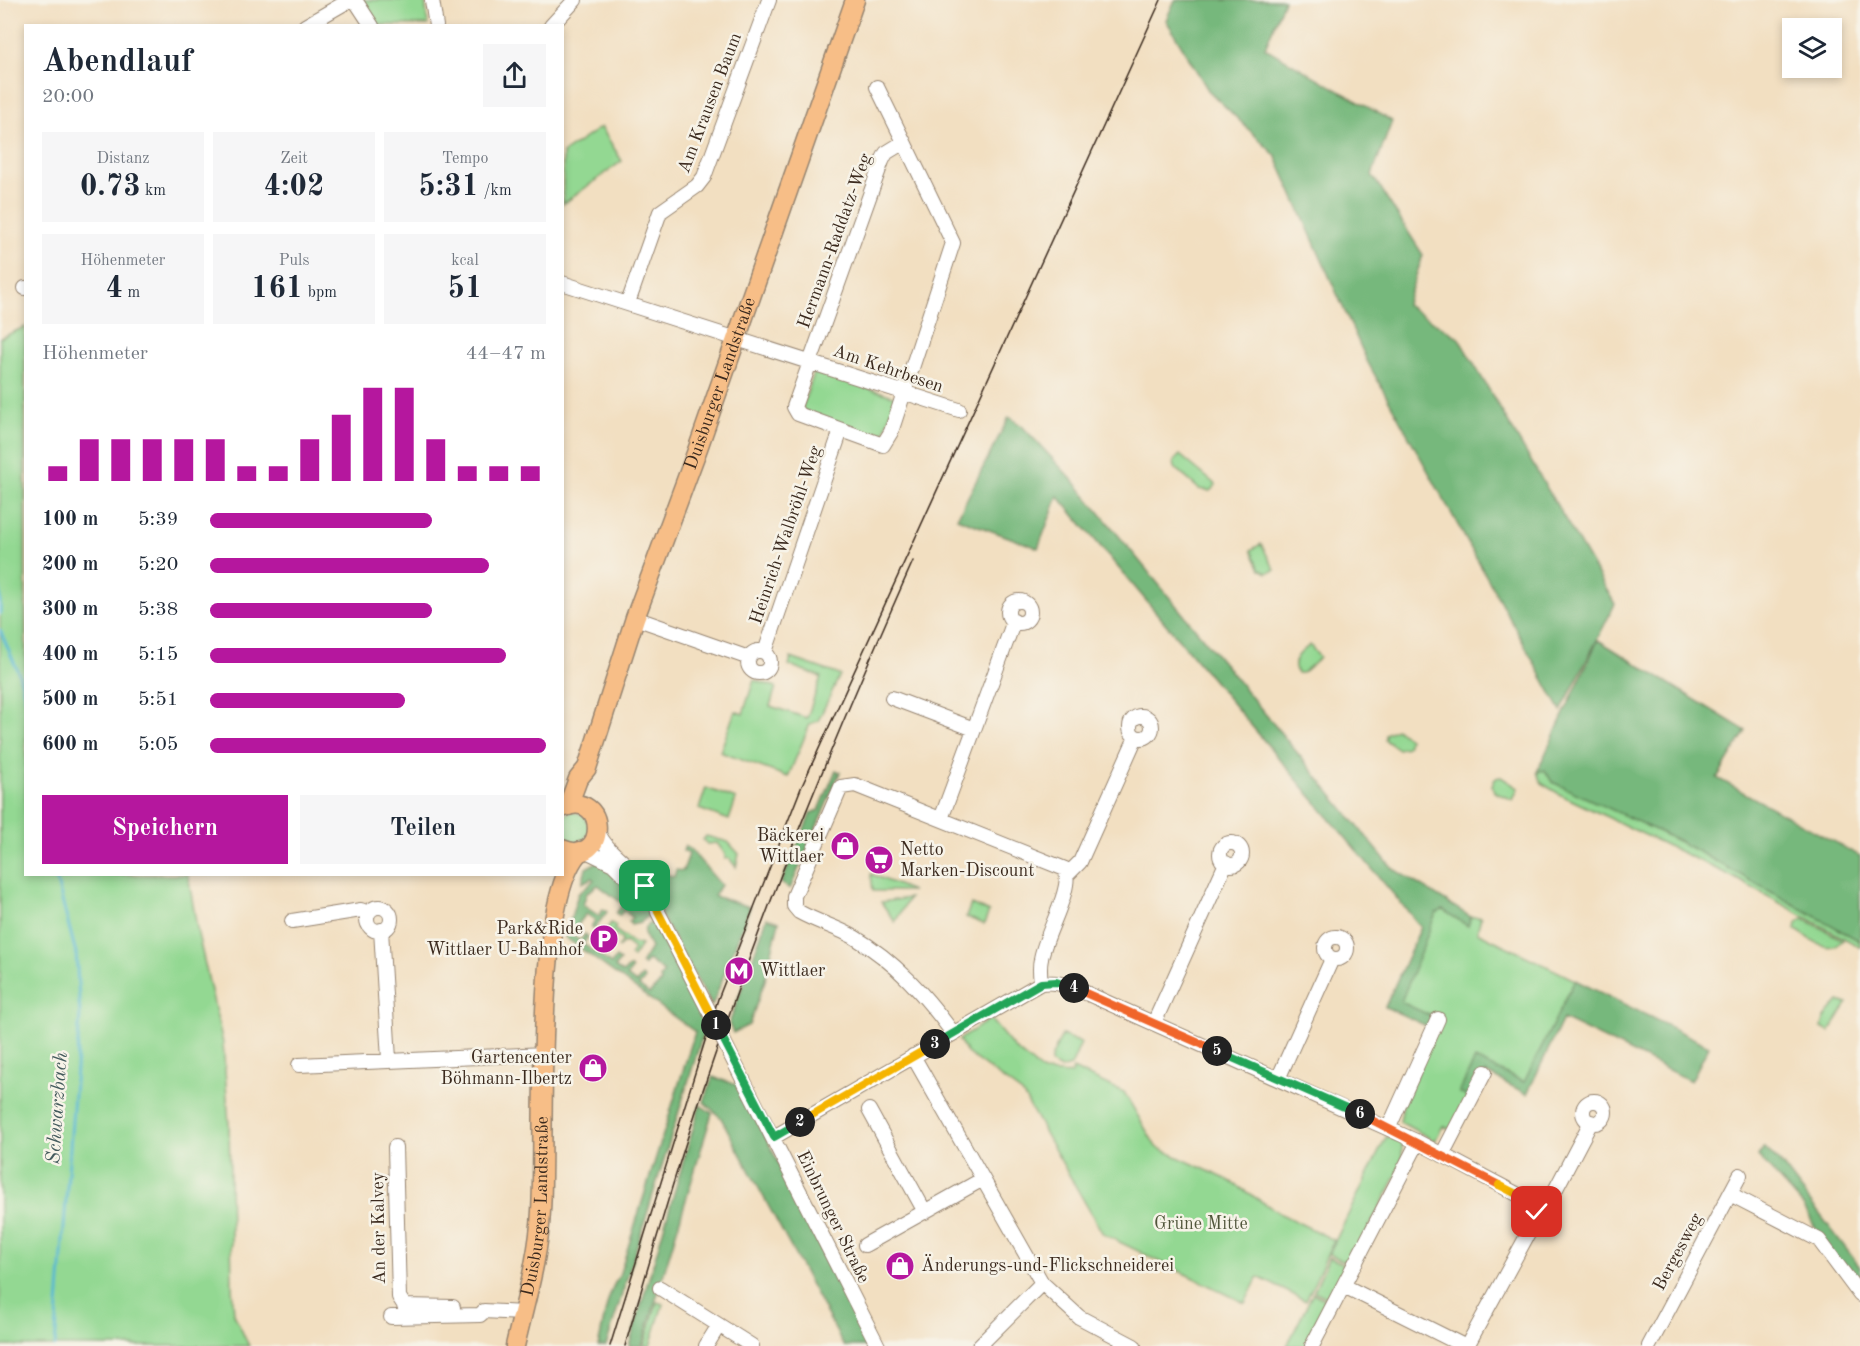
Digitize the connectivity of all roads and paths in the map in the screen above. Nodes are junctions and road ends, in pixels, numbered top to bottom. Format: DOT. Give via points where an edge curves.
graph roads {
  1 [pos="350,0"];
  2 [pos="355,0"];
  3 [pos="432,0"];
  4 [pos="575,0"];
  5 [pos="769,0"];
  6 [pos="855,0"];
  7 [pos="308,24"];
  8 [pos="371,24"];
  9 [pos="436,24"];
  10 [pos="553,24"];
  11 [pos="878,87"];
  12 [pos="904,142"];
  13 [pos="564,284"];
  14 [pos="628,303"];
  15 [pos="736,337"];
  16 [pos="810,362"];
  17 [pos="902,393"];
  18 [pos="959,410"];
  19 [pos="842,430"];
  20 [pos="635,618"];
  21 [pos="1014,621"];
  22 [pos="765,652"];
  23 [pos="749,658"];
  24 [pos="892,699"];
  25 [pos="974,729"];
  26 [pos="1137,737"];
  27 [pos="587,768"];
  28 [pos="565,807"];
  29 [pos="588,809"];
  30 [pos="941,819"];
  31 [pos="598,832"];
  32 [pos="575,850"];
  33 [pos="1226,863"];
  34 [pos="564,874"];
  35 [pos="1068,874"];
  36 [pos="561,879"];
  37 [pos="658,912"];
  38 [pos="368,913"];
  39 [pos="292,921"];
  40 [pos="381,930"];
  41 [pos="1332,959"];
  42 [pos="1041,983"];
  43 [pos="1438,1019"];
  44 [pos="1154,1023"];
  45 [pos="953,1033"];
  46 [pos="544,1054"];
  47 [pos="913,1056"];
  48 [pos="388,1059"];
  49 [pos="298,1065"];
  50 [pos="1485,1072"];
  51 [pos="1278,1079"];
  52 [pos="869,1110"];
  53 [pos="1591,1122"];
  54 [pos="1389,1127"];
  55 [pos="774,1137"];
  56 [pos="1418,1142"];
  57 [pos="395,1147"];
  58 [pos="1442,1155"];
  59 [pos="1740,1175"];
  60 [pos="983,1179"];
  61 [pos="1730,1194"];
  62 [pos="1536,1209"];
  63 [pos="925,1212"];
  64 [pos="865,1245"];
  65 [pos="1042,1283"];
  66 [pos="1344,1286"];
  67 [pos="660,1288"];
  68 [pos="1860,1295"];
  69 [pos="407,1311"];
  70 [pos="523,1313"];
  71 [pos="391,1317"];
  72 [pos="719,1325"];
  73 [pos="515,1346"];
  74 [pos="706,1346"];
  75 [pos="752,1346"];
  76 [pos="878,1346"];
  77 [pos="980,1346"];
  78 [pos="1134,1346"];
  79 [pos="1312,1346"];
  80 [pos="1466,1346"];
  81 [pos="1648,1346"];
  1 -- 7 [label="street"];
  2 -- 8 [label="street"];
  3 -- 9 [label="street"];
  4 -- 10 [label="street"];
  5 -- 14 [label="street, Am Krausen Baum" via="704,177 660,212"];
  6 -- 15 [label="main road, Duisburger Landstraße"];
  11 -- 12 [label="street"];
  12 -- 16 [label="street, Hermann-Raddatz-Weg" via="886,153 882,161"];
  12 -- 17 [label="street" via="953,243"];
  13 -- 14 [label="street, Am Kehrbesen"];
  14 -- 15 [label="street, Am Kehrbesen"];
  15 -- 16 [label="street, Am Kehrbesen"];
  15 -- 20 [label="main road, Duisburger Landstraße"];
  16 -- 17 [label="street, Am Kehrbesen"];
  16 -- 19 [label="street, Heinrich-Walbröhl-Weg" via="795,411"];
  17 -- 18 [label="street, Am Kehrbesen"];
  17 -- 19 [label="street, Heinrich-Walbröhl-Weg" via="891,432 883,445"];
  19 -- 22 [label="street, Heinrich-Walbröhl-Weg"];
  20 -- 23 [label="street, Heinrich-Walbröhl-Weg"];
  20 -- 27 [label="main road, Duisburger Landstraße"];
  21 -- 25 [label="street"];
  22 -- 23 [label="street, Heinrich-Walbröhl-Weg" via="754,652"];
  22 -- 23 [label="street, Heinrich-Walbröhl-Weg" via="771,661 763,673 752,670"];
  24 -- 25 [label="street"];
  25 -- 30 [label="street"];
  26 -- 35 [label="street" via="1080,862"];
  27 -- 28 [label="main road, Duisburger Landstraße"];
  27 -- 29 [label="main road, Duisburger Landstraße"];
  28 -- 29 [label="main road, Duisburger Landstraße"];
  29 -- 31 [label="main road, Duisburger Landstraße" via="596,818"];
  30 -- 35 [label="street" via="1060,866"];
  30 -- 45 [label="street" via="855,785 841,786 793,899 799,912 854,938 886,959 924,994"];
  31 -- 32 [label="main road, Duisburger Landstraße" via="592,844"];
  31 -- 37 [label="street, Einbrunger Straße" via="635,872 655,900"];
  32 -- 34 [label="main road, Duisburger Landstraße"];
  32 -- 37 [label="street, Einbrunger Straße" via="613,864 652,910"];
  33 -- 44 [label="street"];
  35 -- 42 [label="street" via="1041,959"];
  36 -- 46 [label="main road, Duisburger Landstraße" via="548,967"];
  37 -- 55 [label="street, Einbrunger Straße, bridge"];
  38 -- 39 [label="street" via="361,910"];
  38 -- 40 [label="street" via="368,924"];
  38 -- 40 [label="street" via="378,907 388,911 390,922"];
  40 -- 48 [label="street"];
  41 -- 51 [label="street"];
  42 -- 44 [label="street" via="1068,985"];
  42 -- 45 [label="street"];
  43 -- 54 [label="street"];
  44 -- 51 [label="street"];
  45 -- 47 [label="street"];
  46 -- 48 [label="street"];
  46 -- 70 [label="main road, Duisburger Landstraße" via="541,1213"];
  47 -- 55 [label="street"];
  47 -- 60 [label="street"];
  48 -- 49 [label="street"];
  50 -- 58 [label="street"];
  51 -- 54 [label="street"];
  52 -- 63 [label="street"];
  53 -- 62 [label="street" via="1551,1200"];
  54 -- 56 [label="street"];
  55 -- 76 [label="street, Einbrunger Straße"];
  56 -- 58 [label="street"];
  56 -- 66 [label="street"];
  57 -- 69 [label="street, An der Kalvey" via="399,1297"];
  58 -- 62 [label="street" via="1530,1201"];
  59 -- 61 [label="street, Bergesweg"];
  60 -- 63 [label="street"];
  60 -- 65 [label="street"];
  61 -- 68 [label="street" via="1819,1240"];
  61 -- 81 [label="street, Bergesweg"];
  62 -- 80 [label="street" via="1534,1223"];
  63 -- 64 [label="street"];
  65 -- 77 [label="street"];
  65 -- 78 [label="street" via="1079,1317"];
  66 -- 79 [label="street"];
  66 -- 80 [label="street"];
  67 -- 72 [label="street"];
  69 -- 70 [label="street"];
  69 -- 71 [label="street"];
  70 -- 73 [label="main road, Duisburger Landstraße"];
  72 -- 74 [label="street"];
  72 -- 75 [label="street"];
}
